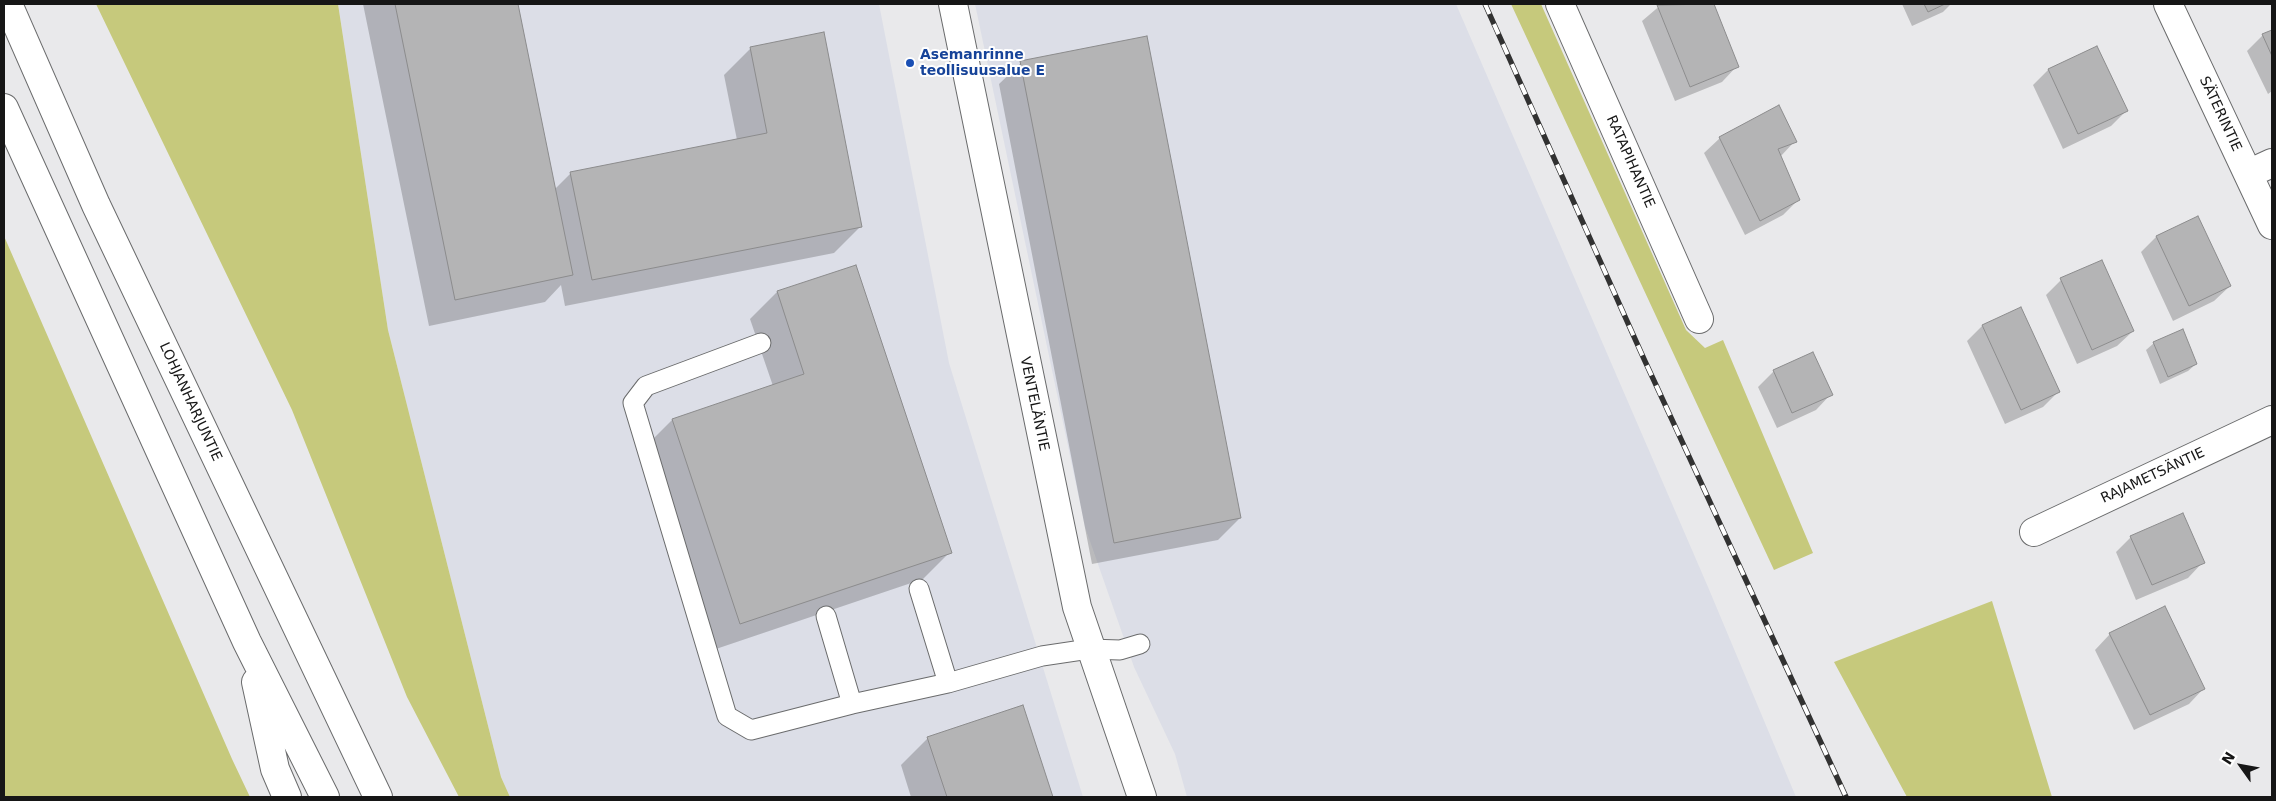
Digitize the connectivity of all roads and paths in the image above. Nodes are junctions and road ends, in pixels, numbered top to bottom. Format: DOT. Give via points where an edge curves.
graph roads {
  1 [pos="8,4"];
  2 [pos="953,4"];
  3 [pos="1560,4"];
  4 [pos="2168,4"];
  5 [pos="4,108"];
  6 [pos="2272,163"];
  7 [pos="2248,174"];
  8 [pos="2272,225"];
  9 [pos="1699,319"];
  10 [pos="761,343"];
  11 [pos="2272,420"];
  12 [pos="2034,532"];
  13 [pos="919,589"];
  14 [pos="826,616"];
  15 [pos="247,642"];
  16 [pos="1140,644"];
  17 [pos="1090,648"];
  18 [pos="948,682"];
  19 [pos="852,704"];
  20 [pos="287,797"];
  21 [pos="325,797"];
  22 [pos="378,797"];
  23 [pos="1142,797"];
  1 -- 22 [label="main road, LOHJANHARJUNTIE" via="96,204"];
  2 -- 17 [label="main road, VENTELÄNTIE" via="1075,598"];
  3 -- 9 [label="main road, RATAPIHANTIE"];
  4 -- 7 [label="main road, SÄTERINTIE"];
  5 -- 15 [label="main road"];
  6 -- 7 [label="main road"];
  7 -- 8 [label="main road, SÄTERINTIE"];
  10 -- 19 [label="lane" via="646,386 633,403 727,716 751,730"];
  11 -- 12 [label="main road, RAJAMETSÄNTIE"];
  13 -- 18 [label="lane"];
  14 -- 19 [label="lane"];
  15 -- 20 [label="main road" via="275,769"];
  15 -- 21 [label="main road"];
  16 -- 17 [label="lane" via="1120,650"];
  17 -- 18 [label="lane" via="1042,656"];
  17 -- 23 [label="main road, VENTELÄNTIE"];
  18 -- 19 [label="lane"];
}
